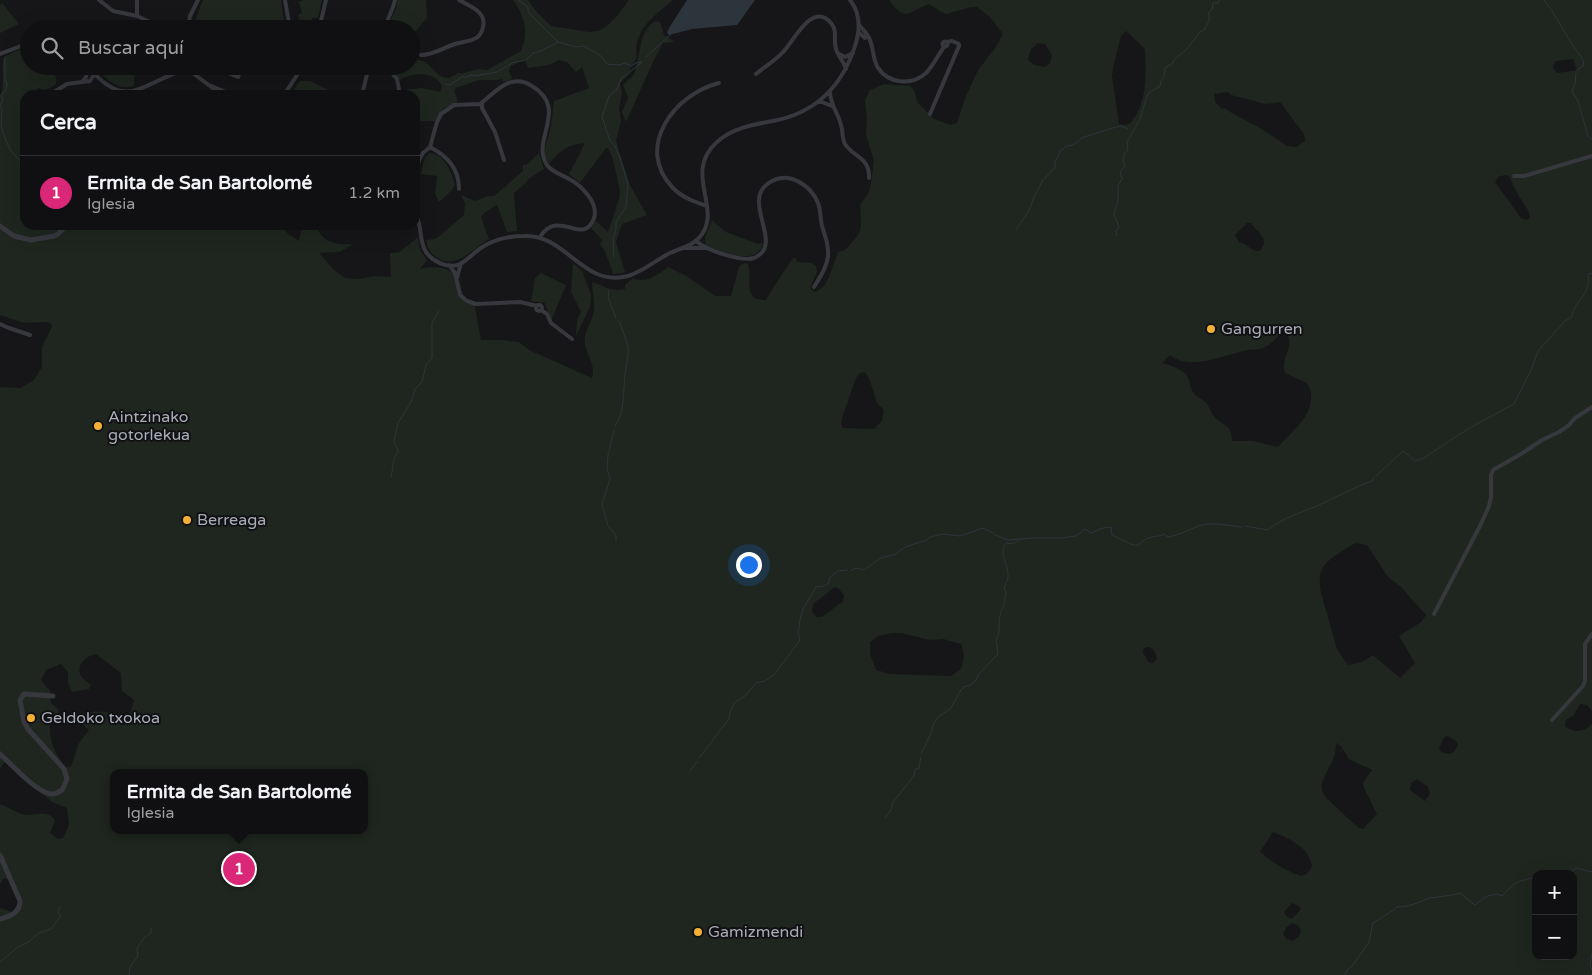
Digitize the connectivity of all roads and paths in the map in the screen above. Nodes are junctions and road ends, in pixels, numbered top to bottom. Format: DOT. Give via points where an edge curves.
graph roads {
  1 [pos="99,0"];
  2 [pos="137,0"];
  3 [pos="198,0"];
  4 [pos="285,0"];
  5 [pos="326,0"];
  6 [pos="395,0"];
  7 [pos="459,0"];
  8 [pos="850,0"];
  9 [pos="137,16"];
  10 [pos="147,20"];
  11 [pos="189,20"];
  12 [pos="288,20"];
  13 [pos="321,20"];
  14 [pos="388,20"];
  15 [pos="859,25"];
  16 [pos="858,32"];
  17 [pos="865,36"];
  18 [pos="858,39"];
  19 [pos="20,46"];
  20 [pos="853,53"];
  21 [pos="0,54"];
  22 [pos="421,55"];
  23 [pos="844,59"];
  24 [pos="849,62"];
  25 [pos="846,69"];
  26 [pos="756,74"];
  27 [pos="86,75"];
  28 [pos="94,75"];
  29 [pos="167,75"];
  30 [pos="197,75"];
  31 [pos="297,75"];
  32 [pos="367,75"];
  33 [pos="394,75"];
  34 [pos="86,78"];
  35 [pos="90,81"];
  36 [pos="82,82"];
  37 [pos="719,83"];
  38 [pos="104,84"];
  39 [pos="207,84"];
  40 [pos="57,90"];
  41 [pos="114,90"];
  42 [pos="137,90"];
  43 [pos="215,90"];
  44 [pos="221,90"];
  45 [pos="287,90"];
  46 [pos="363,90"];
  47 [pos="399,90"];
  48 [pos="830,92"];
  49 [pos="825,97"];
  50 [pos="819,102"];
  51 [pos="482,103"];
  52 [pos="829,103"];
  53 [pos="474,105"];
  54 [pos="484,112"];
  55 [pos="930,114"];
  56 [pos="430,147"];
  57 [pos="1592,156"];
  58 [pos="420,158"];
  59 [pos="504,160"];
  60 [pos="1514,176"];
  61 [pos="869,178"];
  62 [pos="459,189"];
  63 [pos="706,198"];
  64 [pos="689,200"];
  65 [pos="707,206"];
  66 [pos="420,222"];
  67 [pos="0,226"];
  68 [pos="61,230"];
  69 [pos="540,236"];
  70 [pos="696,241"];
  71 [pos="683,248"];
  72 [pos="705,248"];
  73 [pos="461,263"];
  74 [pos="450,265"];
  75 [pos="457,279"];
  76 [pos="814,287"];
  77 [pos="0,324"];
  78 [pos="30,335"];
  79 [pos="572,339"];
  80 [pos="1592,407"];
  81 [pos="1434,614"];
  82 [pos="1592,634"];
  83 [pos="53,696"];
  84 [pos="1552,720"];
  85 [pos="0,754"];
  86 [pos="0,855"];
  87 [pos="0,919"];
  1 -- 9 [label="street" via="113,11"];
  2 -- 9 [label="street"];
  3 -- 11 [label="street"];
  4 -- 12 [label="street"];
  5 -- 13 [label="street"];
  6 -- 14 [label="street"];
  7 -- 22 [label="street" via="481,15 483,27 480,35"];
  8 -- 15 [label="street" via="857,12"];
  9 -- 10 [label="street"];
  15 -- 16 [label="street"];
  15 -- 17 [label="street"];
  16 -- 17 [label="street"];
  16 -- 18 [label="street"];
  17 -- 18 [label="street"];
  17 -- 55 [label="street" via="868,36 880,70 888,78 903,82 914,80 928,71 944,47 942,43 959,44"];
  18 -- 20 [label="street"];
  19 -- 21 [label="street"];
  20 -- 23 [label="street"];
  20 -- 24 [label="street"];
  23 -- 24 [label="street"];
  23 -- 25 [label="street"];
  23 -- 26 [label="street" via="835,48 833,25 827,19 815,17 807,21 783,52"];
  24 -- 25 [label="street"];
  25 -- 48 [label="street"];
  27 -- 34 [label="street"];
  28 -- 34 [label="street"];
  28 -- 35 [label="street"];
  28 -- 38 [label="street"];
  29 -- 42 [label="street"];
  30 -- 39 [label="street"];
  31 -- 45 [label="street"];
  32 -- 46 [label="street"];
  33 -- 47 [label="street"];
  34 -- 36 [label="street"];
  35 -- 36 [label="street"];
  35 -- 38 [label="street"];
  36 -- 40 [label="street" via="67,84"];
  37 -- 64 [label="street" via="696,91 679,104 670,114 659,138 658,156 663,174 674,189"];
  38 -- 41 [label="street"];
  39 -- 43 [label="street"];
  39 -- 44 [label="street"];
  48 -- 49 [label="street"];
  48 -- 52 [label="street"];
  49 -- 50 [label="street"];
  49 -- 52 [label="street"];
  50 -- 52 [label="street"];
  50 -- 63 [label="street" via="788,117 736,130 718,141 708,153 702,169"];
  51 -- 53 [label="street"];
  51 -- 54 [label="street"];
  51 -- 69 [label="street" via="497,88 511,82 527,83 541,92 548,107 549,122 542,146 544,160 552,171 578,184 592,204 595,215 586,228 577,230 553,225"];
  52 -- 61 [label="street" via="841,124 845,144 865,162"];
  53 -- 54 [label="street"];
  53 -- 56 [label="street" via="454,105 441,114"];
  54 -- 59 [label="street"];
  56 -- 58 [label="street"];
  56 -- 62 [label="street" via="442,153 452,164"];
  57 -- 60 [label="street"];
  63 -- 64 [label="street"];
  63 -- 65 [label="street"];
  64 -- 65 [label="street"];
  65 -- 70 [label="street" via="708,223"];
  66 -- 74 [label="street" via="425,251 436,261"];
  67 -- 68 [label="street" via="14,236 32,240 54,236"];
  69 -- 71 [label="street" via="568,253 586,270 612,278 633,274"];
  69 -- 73 [label="street" via="496,240"];
  70 -- 71 [label="street"];
  70 -- 72 [label="street"];
  71 -- 72 [label="street"];
  72 -- 76 [label="street" via="744,259 758,255 765,247 766,236 759,209 760,193 771,181 791,179 806,187 815,198 828,241 826,266"];
  73 -- 74 [label="street"];
  73 -- 75 [label="street"];
  74 -- 75 [label="street"];
  75 -- 79 [label="street" via="460,295 472,303 520,302 542,306 551,323"];
  77 -- 78 [label="street"];
  80 -- 81 [label="street" via="1559,432 1492,470 1489,506"];
  82 -- 84 [label="street" via="1585,644 1586,681 1574,699"];
  83 -- 85 [label="street" via="27,693 20,700 20,706 26,726 66,773 62,790 52,794 44,792"];
  86 -- 87 [label="street" via="20,901 14,914"];
}
